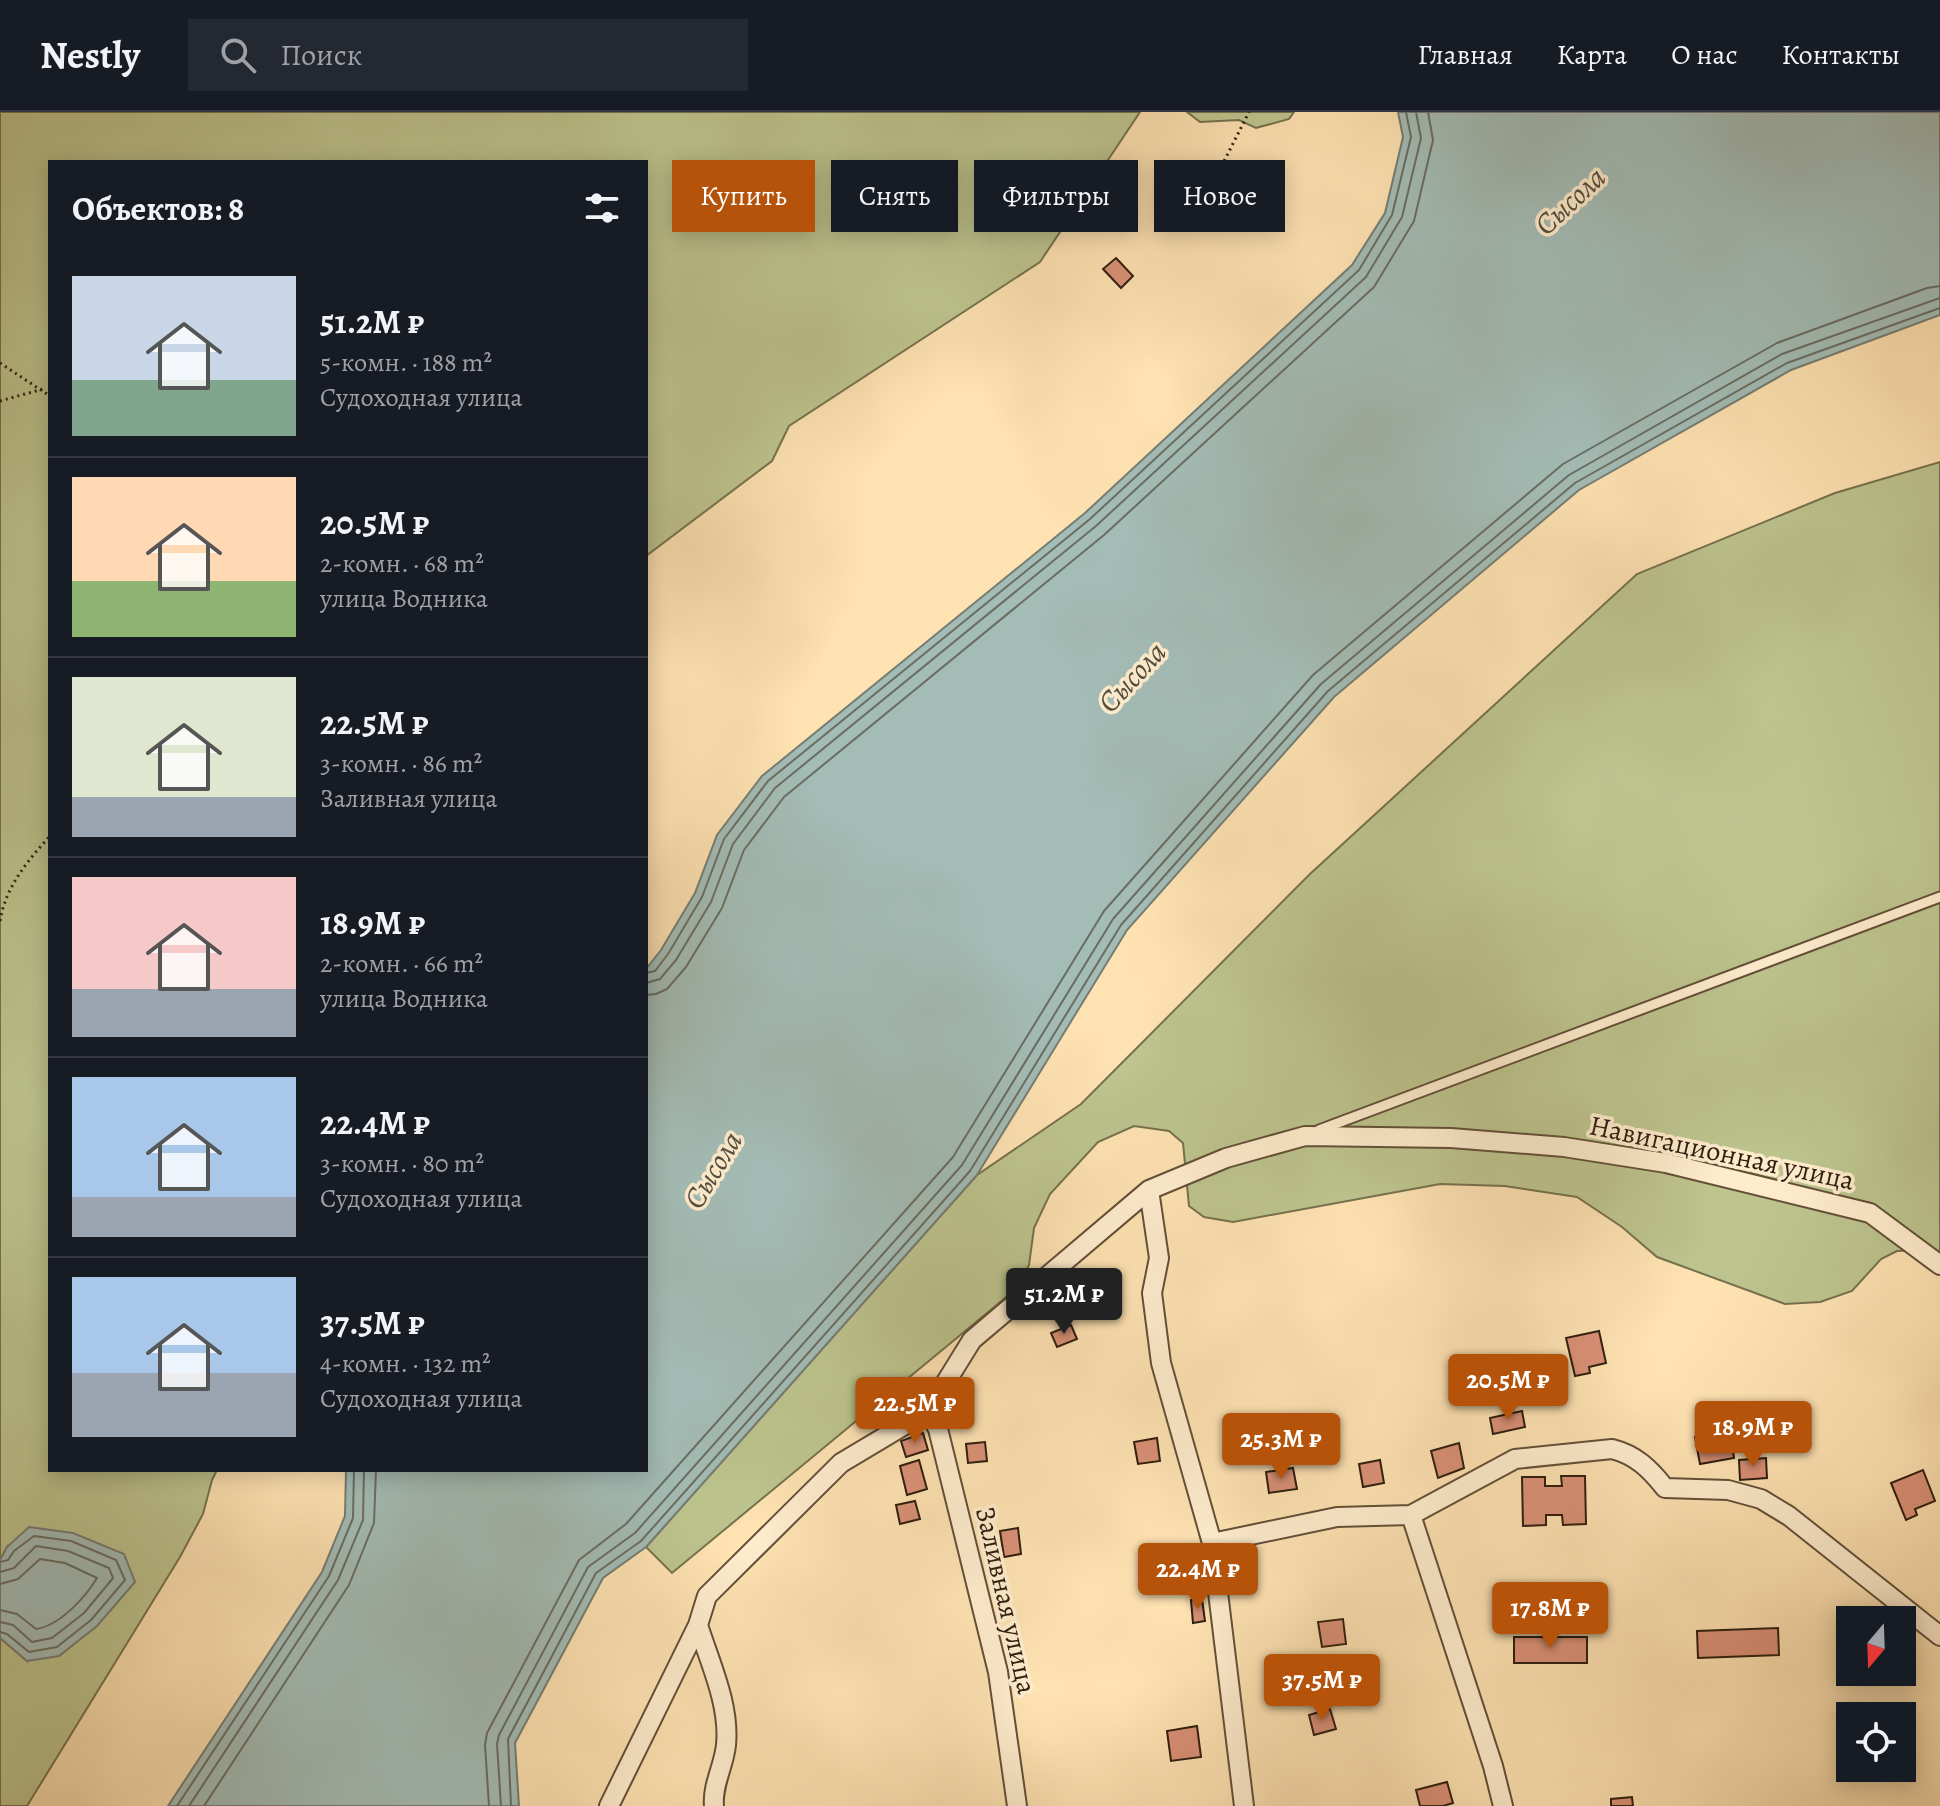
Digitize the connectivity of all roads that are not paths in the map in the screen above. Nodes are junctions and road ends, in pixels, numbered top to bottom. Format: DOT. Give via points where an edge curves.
graph roads {
  1 [pos="1940,897"];
  2 [pos="1305,1136"];
  3 [pos="1149,1190"];
  4 [pos="1940,1265"];
  5 [pos="928,1411"];
  6 [pos="1411,1515"];
  7 [pos="1212,1543"];
  8 [pos="698,1625"];
  9 [pos="1940,1636"];
  10 [pos="609,1806"];
  11 [pos="714,1806"];
  12 [pos="1017,1806"];
  13 [pos="1244,1806"];
  14 [pos="1503,1806"];
  1 -- 2 [label="lane"];
  2 -- 3 [label="street, Навигационная улица" via="1226,1158"];
  2 -- 4 [label="street, Навигационная улица" via="1465,1139 1666,1163 1870,1213"];
  3 -- 5 [label="street, Навигационная улица" via="972,1340"];
  3 -- 7 [label="street" via="1159,1258 1152,1293 1161,1363"];
  5 -- 8 [label="street" via="841,1463 707,1596"];
  5 -- 12 [label="street, Заливная улица" via="938,1429 998,1672"];
  6 -- 7 [label="street" via="1337,1517"];
  6 -- 9 [label="street" via="1515,1459 1612,1449 1628,1453 1665,1488 1728,1490 1761,1499"];
  6 -- 14 [label="street"];
  7 -- 13 [label="street"];
  8 -- 10 [label="street"];
  8 -- 11 [label="street" via="727,1718"];
}
